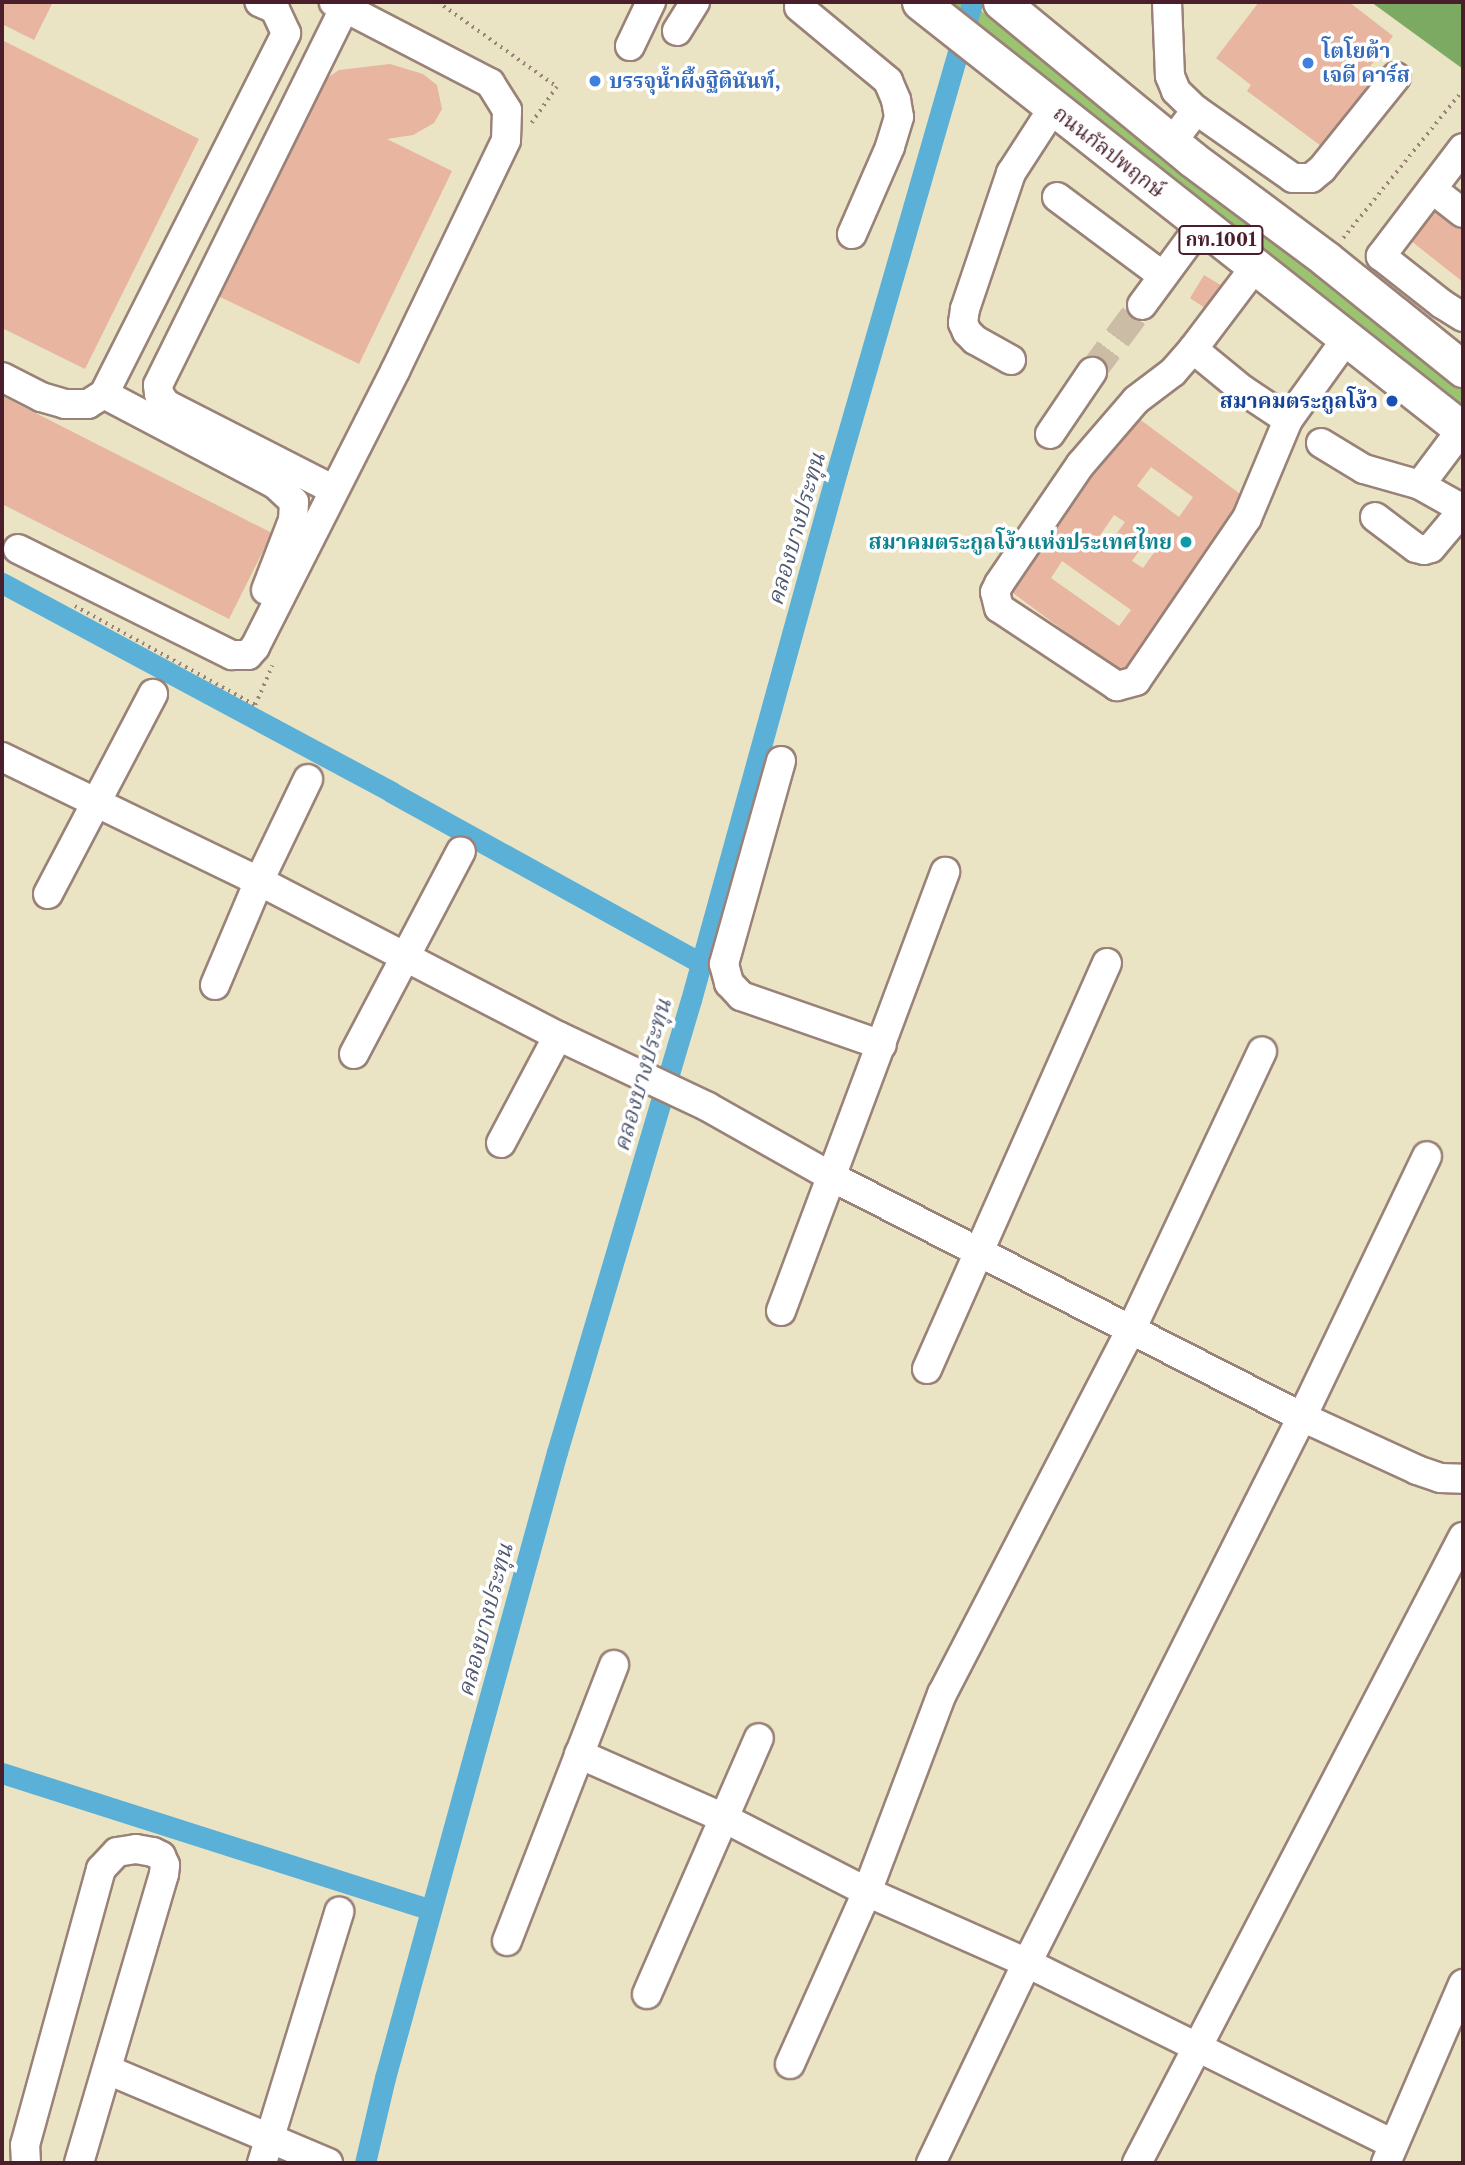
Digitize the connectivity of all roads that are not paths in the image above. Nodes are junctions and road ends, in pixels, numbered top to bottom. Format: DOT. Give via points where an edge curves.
graph roads {
  1 [pos="259,2"];
  2 [pos="651,2"];
  3 [pos="695,2"];
  4 [pos="920,2"];
  5 [pos="1001,2"];
  6 [pos="1167,2"];
  7 [pos="342,3"];
  8 [pos="798,4"];
  9 [pos="677,31"];
  10 [pos="630,46"];
  11 [pos="1396,77"];
  12 [pos="1053,108"];
  13 [pos="1196,110"];
  14 [pos="1172,142"];
  15 [pos="1463,148"];
  16 [pos="1432,189"];
  17 [pos="1057,198"];
  18 [pos="1463,213"];
  19 [pos="1201,225"];
  20 [pos="852,234"];
  21 [pos="1381,256"];
  22 [pos="1255,267"];
  23 [pos="1163,276"];
  24 [pos="1356,284"];
  25 [pos="1142,305"];
  26 [pos="1452,311"];
  27 [pos="1420,335"];
  28 [pos="1347,338"];
  29 [pos="1193,349"];
  30 [pos="1011,360"];
  31 [pos="1463,369"];
  32 [pos="1092,372"];
  33 [pos="2,377"];
  34 [pos="104,394"];
  35 [pos="1288,420"];
  36 [pos="1463,430"];
  37 [pos="1050,434"];
  38 [pos="1321,443"];
  39 [pos="1420,485"];
  40 [pos="334,490"];
  41 [pos="1463,510"];
  42 [pos="1375,517"];
  43 [pos="18,549"];
  44 [pos="258,610"];
  45 [pos="153,694"];
  46 [pos="2,757"];
  47 [pos="781,761"];
  48 [pos="308,779"];
  49 [pos="96,803"];
  50 [pos="461,851"];
  51 [pos="946,872"];
  52 [pos="259,881"];
  53 [pos="48,894"];
  54 [pos="407,955"];
  55 [pos="1107,963"];
  56 [pos="215,985"];
  57 [pos="558,1036"];
  58 [pos="882,1045"];
  59 [pos="1262,1051"];
  60 [pos="354,1054"];
  61 [pos="501,1143"];
  62 [pos="1427,1156"];
  63 [pos="832,1177"];
  64 [pos="978,1253"];
  65 [pos="781,1311"];
  66 [pos="1130,1332"];
  67 [pos="927,1370"];
  68 [pos="1302,1417"];
  69 [pos="1463,1479"];
  70 [pos="1463,1537"];
  71 [pos="614,1665"];
  72 [pos="759,1738"];
  73 [pos="579,1754"];
  74 [pos="722,1817"];
  75 [pos="867,1892"];
  76 [pos="339,1912"];
  77 [pos="507,1941"];
  78 [pos="1027,1963"];
  79 [pos="1463,1984"];
  80 [pos="647,1994"];
  81 [pos="1196,2045"];
  82 [pos="790,2064"];
  83 [pos="108,2070"];
  84 [pos="269,2136"];
  85 [pos="1390,2154"];
  86 [pos="26,2163"];
  87 [pos="79,2163"];
  88 [pos="262,2163"];
  89 [pos="328,2163"];
  90 [pos="931,2163"];
  91 [pos="1137,2163"];
  1 -- 34 [label="street" via="275,9 286,33"];
  2 -- 10 [label="street"];
  3 -- 9 [label="street"];
  4 -- 12 [label="main road, ถนนกัลปพฤกษ์ / กท.1001"];
  5 -- 14 [label="main road, กท.1001"];
  6 -- 13 [label="street" via="1170,76 1175,91"];
  7 -- 40 [label="street" via="490,83 507,110 508,124 501,151"];
  7 -- 40 [label="street" via="158,385 166,404"];
  8 -- 20 [label="street" via="888,81 896,100 899,117 890,146"];
  11 -- 13 [label="street" via="1322,169 1300,180"];
  12 -- 19 [label="main road, ถนนกัลปพฤกษ์ / กท.1001"];
  12 -- 30 [label="street" via="1011,173 965,309 967,332"];
  13 -- 14 [label="street"];
  14 -- 24 [label="main road, กท.1001"];
  15 -- 16 [label="street"];
  16 -- 18 [label="street"];
  16 -- 21 [label="street"];
  17 -- 23 [label="street"];
  19 -- 22 [label="main road, ถนนกัลปพฤกษ์ / กท.1001"];
  19 -- 23 [label="street"];
  21 -- 24 [label="street"];
  21 -- 26 [label="street"];
  22 -- 28 [label="main road, ถนนกัลปพฤกษ์ / กท.1001"];
  22 -- 29 [label="street"];
  23 -- 25 [label="street"];
  24 -- 27 [label="main road, กท.1001"];
  26 -- 27 [label="street"];
  27 -- 31 [label="main road, กท.1001"];
  28 -- 35 [label="street"];
  28 -- 36 [label="main road, ถนนกัลปพฤกษ์ / กท.1001"];
  29 -- 35 [label="street"];
  29 -- 35 [label="street" via="1173,372 1136,400 1088,455 999,584 995,592 999,608 1117,685 1136,681 1247,517"];
  32 -- 37 [label="street"];
  33 -- 34 [label="street" via="65,404 88,404"];
  34 -- 44 [label="street" via="275,484 294,502 293,520"];
  36 -- 39 [label="street"];
  38 -- 39 [label="street" via="1364,469"];
  39 -- 41 [label="street"];
  40 -- 43 [label="street" via="255,647 241,657"];
  41 -- 42 [label="street" via="1424,551"];
  45 -- 49 [label="street"];
  46 -- 49 [label="street"];
  47 -- 58 [label="street" via="724,964 729,983 741,996"];
  48 -- 52 [label="street"];
  49 -- 52 [label="street"];
  49 -- 53 [label="street"];
  50 -- 54 [label="street"];
  51 -- 58 [label="street"];
  52 -- 54 [label="street"];
  52 -- 56 [label="street"];
  54 -- 57 [label="street"];
  54 -- 60 [label="street"];
  55 -- 64 [label="street"];
  57 -- 61 [label="street"];
  57 -- 63 [label="street" via="709,1107"];
  58 -- 63 [label="street"];
  59 -- 66 [label="street"];
  62 -- 68 [label="street"];
  63 -- 64 [label="street"];
  63 -- 65 [label="street"];
  64 -- 66 [label="street"];
  64 -- 67 [label="street"];
  66 -- 68 [label="street"];
  66 -- 75 [label="street" via="942,1694"];
  68 -- 69 [label="street" via="1417,1470"];
  68 -- 78 [label="street"];
  70 -- 81 [label="street"];
  71 -- 73 [label="street"];
  72 -- 74 [label="street"];
  73 -- 74 [label="street"];
  73 -- 77 [label="street"];
  74 -- 75 [label="street"];
  74 -- 80 [label="street"];
  75 -- 78 [label="street"];
  75 -- 82 [label="street"];
  76 -- 84 [label="street"];
  78 -- 81 [label="street"];
  78 -- 90 [label="street"];
  79 -- 85 [label="street"];
  81 -- 85 [label="street"];
  81 -- 91 [label="street"];
  83 -- 84 [label="street"];
  83 -- 86 [label="street" via="164,1874 161,1856 136,1849 117,1852 101,1870 25,2145"];
  83 -- 87 [label="street"];
  84 -- 88 [label="street"];
  84 -- 89 [label="street"];
}
